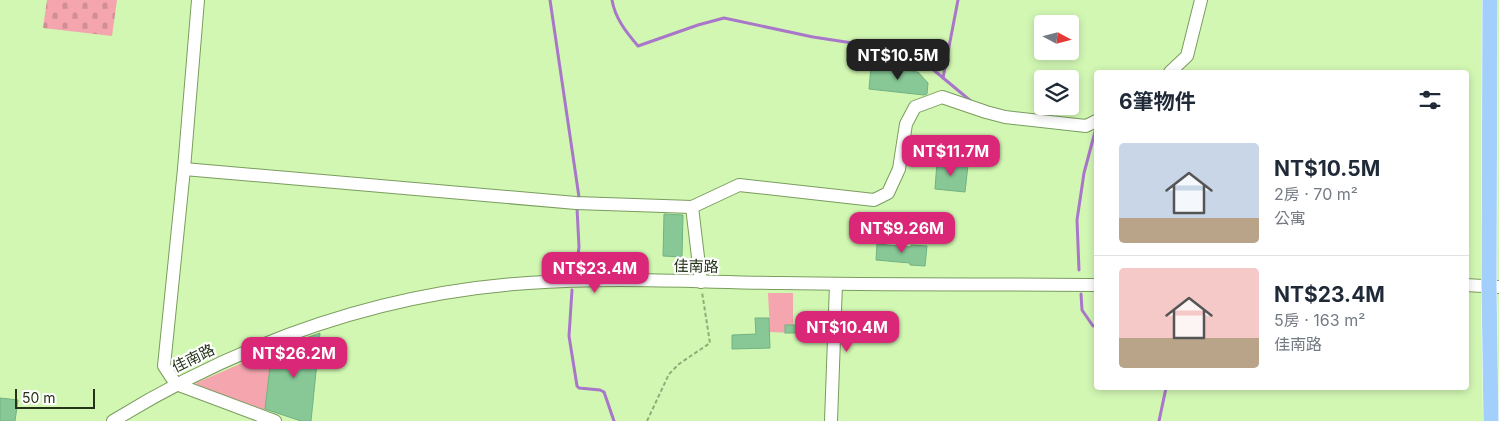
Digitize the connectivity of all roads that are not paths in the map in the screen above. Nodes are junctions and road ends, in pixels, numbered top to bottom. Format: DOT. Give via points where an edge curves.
graph roads {
  1 [pos="198,0"];
  2 [pos="1201,0"];
  3 [pos="1490,0"];
  4 [pos="1172,70"];
  5 [pos="1495,100"];
  6 [pos="1094,123"];
  7 [pos="184,169"];
  8 [pos="692,207"];
  9 [pos="701,282"];
  10 [pos="836,284"];
  11 [pos="1094,285"];
  12 [pos="1469,286"];
  13 [pos="1494,286"];
  14 [pos="1495,356"];
  15 [pos="176,384"];
  16 [pos="113,421"];
  17 [pos="275,421"];
  18 [pos="831,421"];
  19 [pos="1491,421"];
  1 -- 7 [label="street"];
  2 -- 4 [label="street" via="1187,56"];
  3 -- 5 [label="main road"];
  5 -- 13 [label="main road"];
  6 -- 8 [label="street" via="1086,126 1005,117 942,97 915,107 906,124 899,169 888,193 874,200 739,184"];
  7 -- 8 [label="street" via="576,203"];
  7 -- 15 [label="street" via="164,366"];
  8 -- 9 [label="street"];
  9 -- 10 [label="street, 佳南路"];
  9 -- 15 [label="street, 佳南路" via="581,280 526,283 426,296 369,308 285,335"];
  10 -- 11 [label="street, 佳南路"];
  10 -- 18 [label="street"];
  12 -- 13 [label="street"];
  13 -- 14 [label="main road"];
  14 -- 19 [label="main road"];
  15 -- 16 [label="street, 佳南路"];
  15 -- 17 [label="street"];
}
